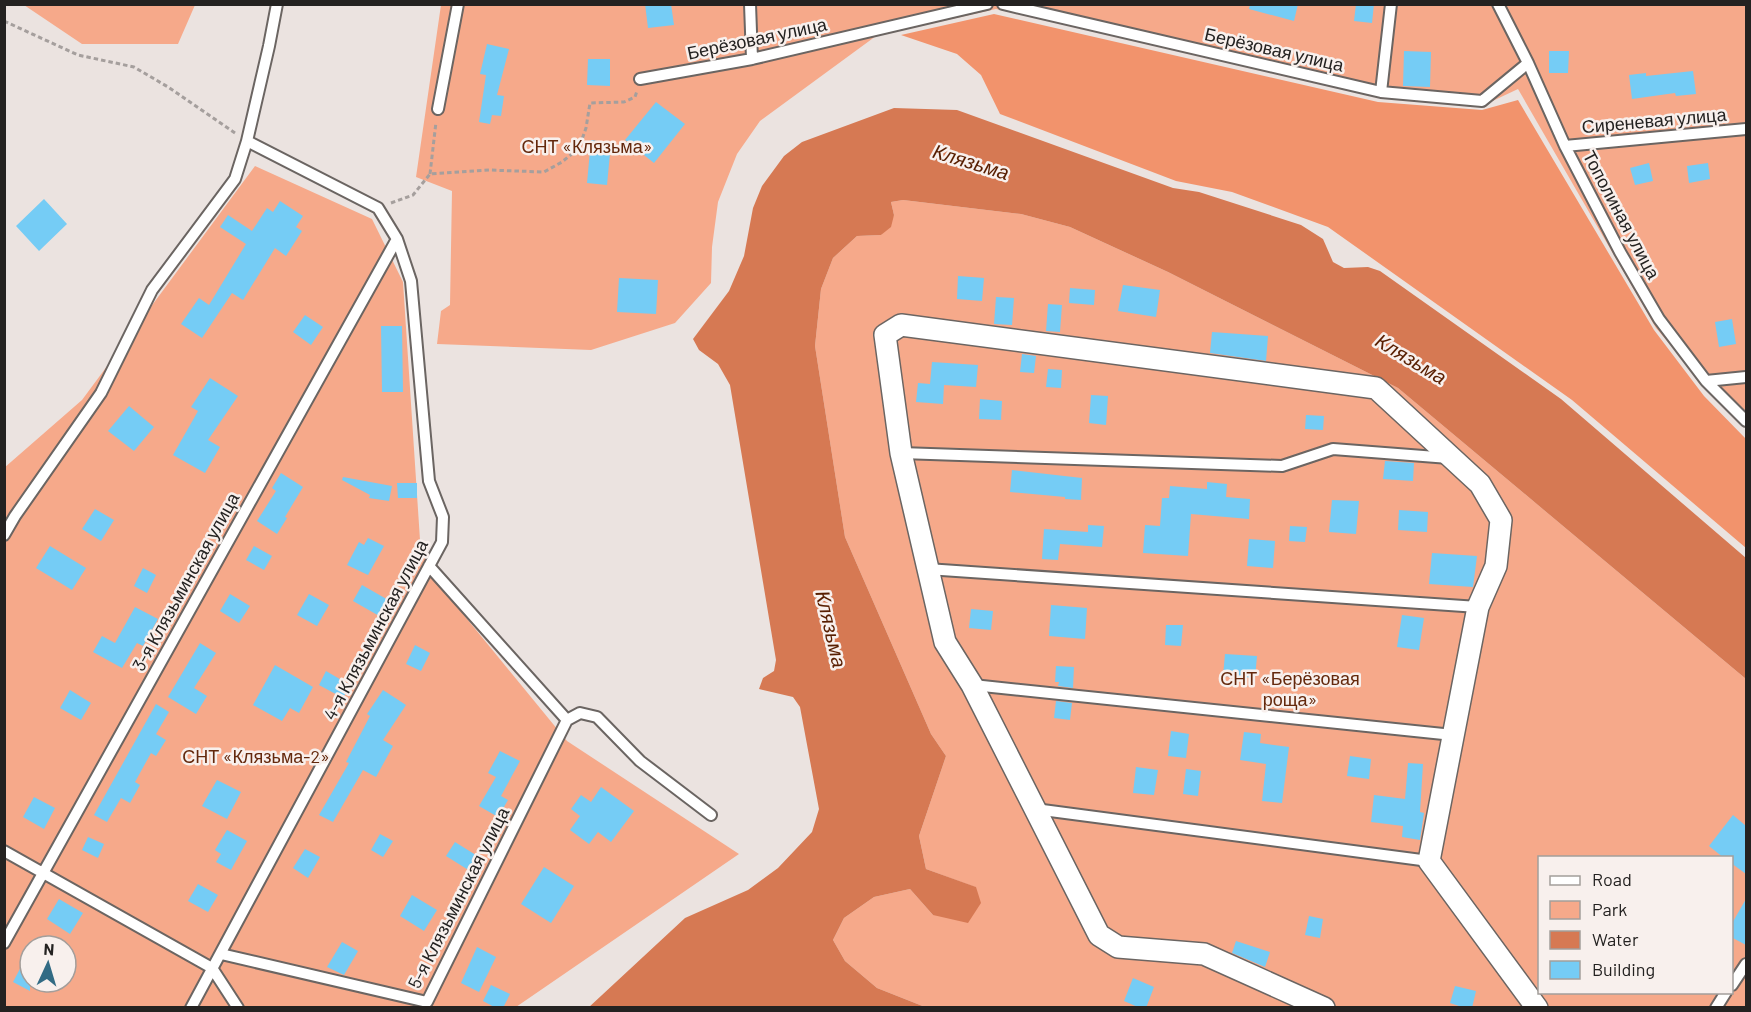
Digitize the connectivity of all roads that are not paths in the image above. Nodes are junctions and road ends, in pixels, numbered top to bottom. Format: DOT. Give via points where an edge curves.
graph roads {
  1 [pos="277,4"];
  2 [pos="458,4"];
  3 [pos="750,4"];
  4 [pos="987,4"];
  5 [pos="1003,4"];
  6 [pos="1391,4"];
  7 [pos="1498,4"];
  8 [pos="752,58"];
  9 [pos="1528,63"];
  10 [pos="640,79"];
  11 [pos="1381,92"];
  12 [pos="438,108"];
  13 [pos="1746,129"];
  14 [pos="247,141"];
  15 [pos="1565,146"];
  16 [pos="398,239"];
  17 [pos="1746,378"];
  18 [pos="1706,381"];
  19 [pos="1746,421"];
  20 [pos="901,453"];
  21 [pos="1452,458"];
  22 [pos="4,536"];
  23 [pos="429,566"];
  24 [pos="927,568"];
  25 [pos="1478,607"];
  26 [pos="972,685"];
  27 [pos="567,720"];
  28 [pos="1453,735"];
  29 [pos="1035,808"];
  30 [pos="711,815"];
  31 [pos="4,851"];
  32 [pos="1429,861"];
  33 [pos="43,872"];
  34 [pos="4,943"];
  35 [pos="221,954"];
  36 [pos="1746,964"];
  37 [pos="212,969"];
  38 [pos="1733,982"];
  39 [pos="1725,994"];
  40 [pos="191,1008"];
  41 [pos="238,1008"];
  42 [pos="1324,1008"];
  43 [pos="1537,1008"];
  44 [pos="1716,1008"];
  1 -- 14 [label="lane"];
  2 -- 12 [label="lane"];
  3 -- 8 [label="lane"];
  4 -- 8 [label="lane, Берёзовая улица"];
  5 -- 11 [label="lane, Берёзовая улица"];
  6 -- 11 [label="lane"];
  7 -- 9 [label="lane, Тополиная улица"];
  8 -- 10 [label="lane, Берёзовая улица"];
  9 -- 11 [label="lane, Берёзовая улица" via="1482,101"];
  9 -- 15 [label="lane, Тополиная улица"];
  13 -- 15 [label="lane, Сиреневая улица"];
  14 -- 16 [label="lane, 4-я Клязьминская улица" via="378,208"];
  14 -- 22 [label="lane" via="235,179 152,290 101,393"];
  15 -- 18 [label="lane, Тополиная улица" via="1659,319"];
  16 -- 23 [label="lane, 4-я Клязьминская улица" via="411,281 429,482 443,518 442,542"];
  16 -- 33 [label="lane, 3-я Клязьминская улица"];
  17 -- 18 [label="lane"];
  18 -- 19 [label="lane, Тополиная улица"];
  20 -- 21 [label="lane" via="1282,466 1333,449"];
  20 -- 21 [label="street" via="885,335 901,325 1376,388"];
  20 -- 24 [label="street"];
  21 -- 25 [label="street" via="1480,484 1501,519 1496,566"];
  23 -- 27 [label="lane"];
  23 -- 35 [label="lane, 4-я Клязьминская улица"];
  24 -- 25 [label="lane"];
  24 -- 26 [label="street" via="945,642"];
  25 -- 28 [label="street"];
  26 -- 28 [label="lane"];
  26 -- 29 [label="street"];
  27 -- 30 [label="lane" via="580,713 597,717 640,761"];
  27 -- 35 [label="lane, 5-я Клязьминская улица" via="427,1002"];
  28 -- 32 [label="street"];
  29 -- 32 [label="lane"];
  29 -- 42 [label="street" via="1099,935 1118,947 1204,954"];
  31 -- 33 [label="lane"];
  32 -- 43 [label="street"];
  33 -- 34 [label="lane, 3-я Клязьминская улица"];
  33 -- 37 [label="lane"];
  35 -- 37 [label="lane, 4-я Клязьминская улица"];
  36 -- 38 [label="lane"];
  37 -- 40 [label="lane, 4-я Клязьминская улица"];
  37 -- 41 [label="lane"];
  39 -- 44 [label="lane"];
}
